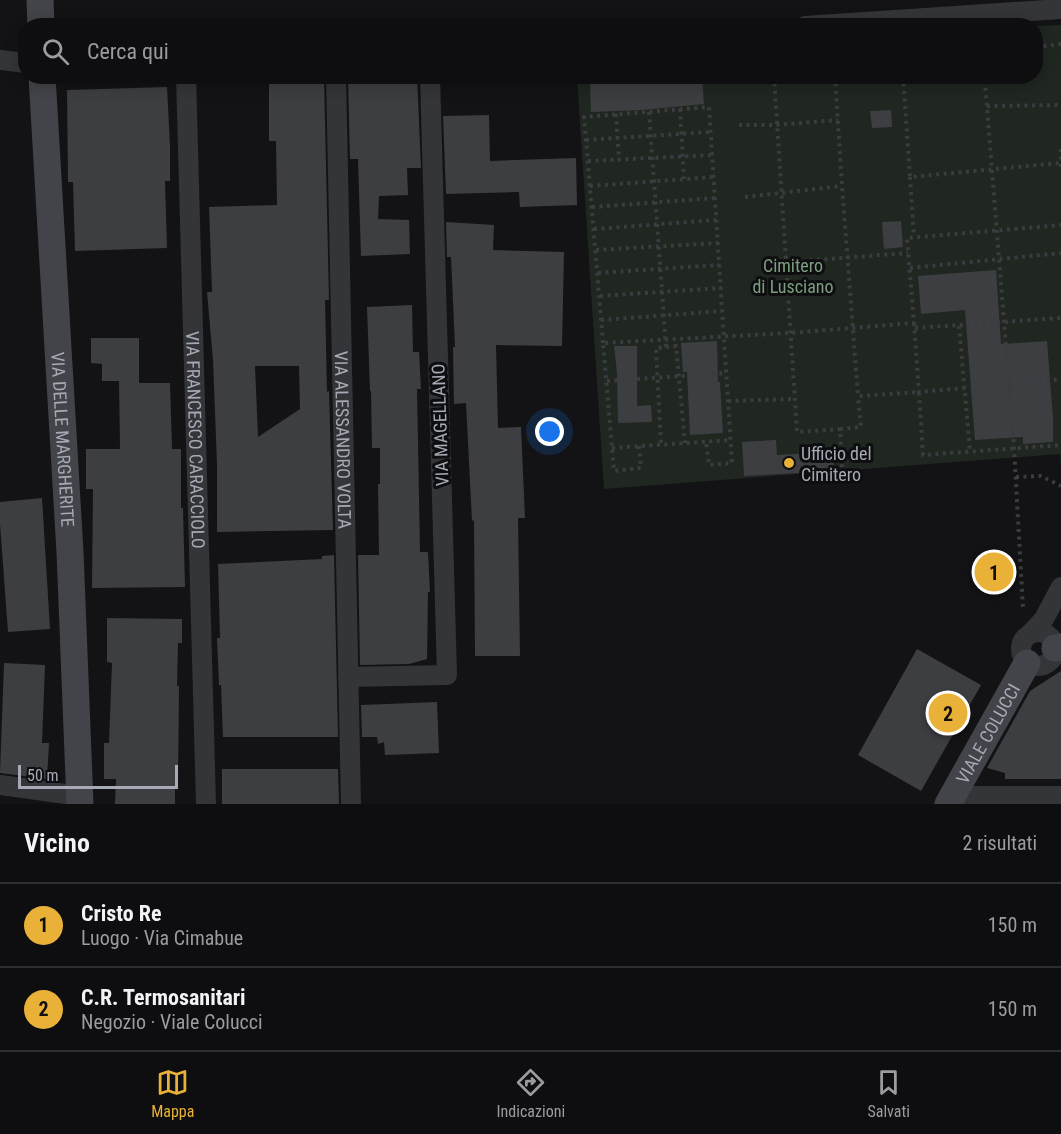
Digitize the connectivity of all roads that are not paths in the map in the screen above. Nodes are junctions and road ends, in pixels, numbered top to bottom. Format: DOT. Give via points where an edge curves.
graph roads {
  1 [pos="40,0"];
  2 [pos="1061,9"];
  3 [pos="41,18"];
  4 [pos="925,18"];
  5 [pos="0,60"];
  6 [pos="18,62"];
  7 [pos="42,84"];
  8 [pos="186,84"];
  9 [pos="336,84"];
  10 [pos="430,84"];
  11 [pos="1061,587"];
  12 [pos="1030,634"];
  13 [pos="1058,647"];
  14 [pos="1027,663"];
  15 [pos="348,677"];
  16 [pos="0,785"];
  17 [pos="1061,796"];
  18 [pos="80,800"];
  19 [pos="950,800"];
  20 [pos="206,804"];
  21 [pos="351,804"];
  1 -- 3 [label="street"];
  2 -- 4 [label="street"];
  5 -- 6 [label="street"];
  7 -- 18 [label="street, VIA DELLE MARGHERITE"];
  8 -- 20 [label="street, VIA FRANCESCO CARACCIOLO"];
  9 -- 15 [label="street, VIA ALESSANDRO VOLTA"];
  10 -- 15 [label="street, VIA MAGELLANO" via="447,675"];
  11 -- 12 [label="street" via="1044,619"];
  12 -- 13 [label="street, VIALE COLUCCI" via="1047,634"];
  12 -- 14 [label="street, VIALE COLUCCI" via="1021,647"];
  13 -- 14 [label="street, VIALE COLUCCI" via="1048,663 1037,667"];
  14 -- 19 [label="street, VIALE COLUCCI"];
  15 -- 21 [label="street, VIA ALESSANDRO VOLTA"];
  16 -- 18 [label="street"];
  17 -- 19 [label="street"];
}
